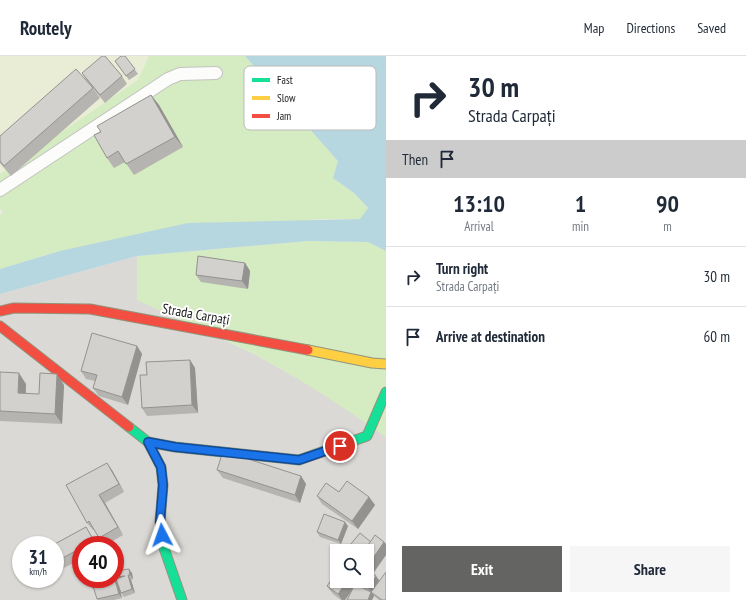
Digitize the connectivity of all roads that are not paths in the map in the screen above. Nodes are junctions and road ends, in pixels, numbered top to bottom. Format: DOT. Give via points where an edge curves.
graph roads {
  1 [pos="216,73"];
  2 [pos="0,190"];
  3 [pos="0,311"];
  4 [pos="0,326"];
  5 [pos="386,364"];
  6 [pos="386,392"];
  7 [pos="148,442"];
  8 [pos="182,600"];
  1 -- 2 [label="lane" via="180,74 168,79"];
  3 -- 5 [label="street, Strada Carpați" via="14,308 90,309"];
  4 -- 7 [label="street"];
  6 -- 7 [label="street" via="367,436 299,460"];
  7 -- 8 [label="street" via="161,467 163,485 160,522 164,548"];
}
